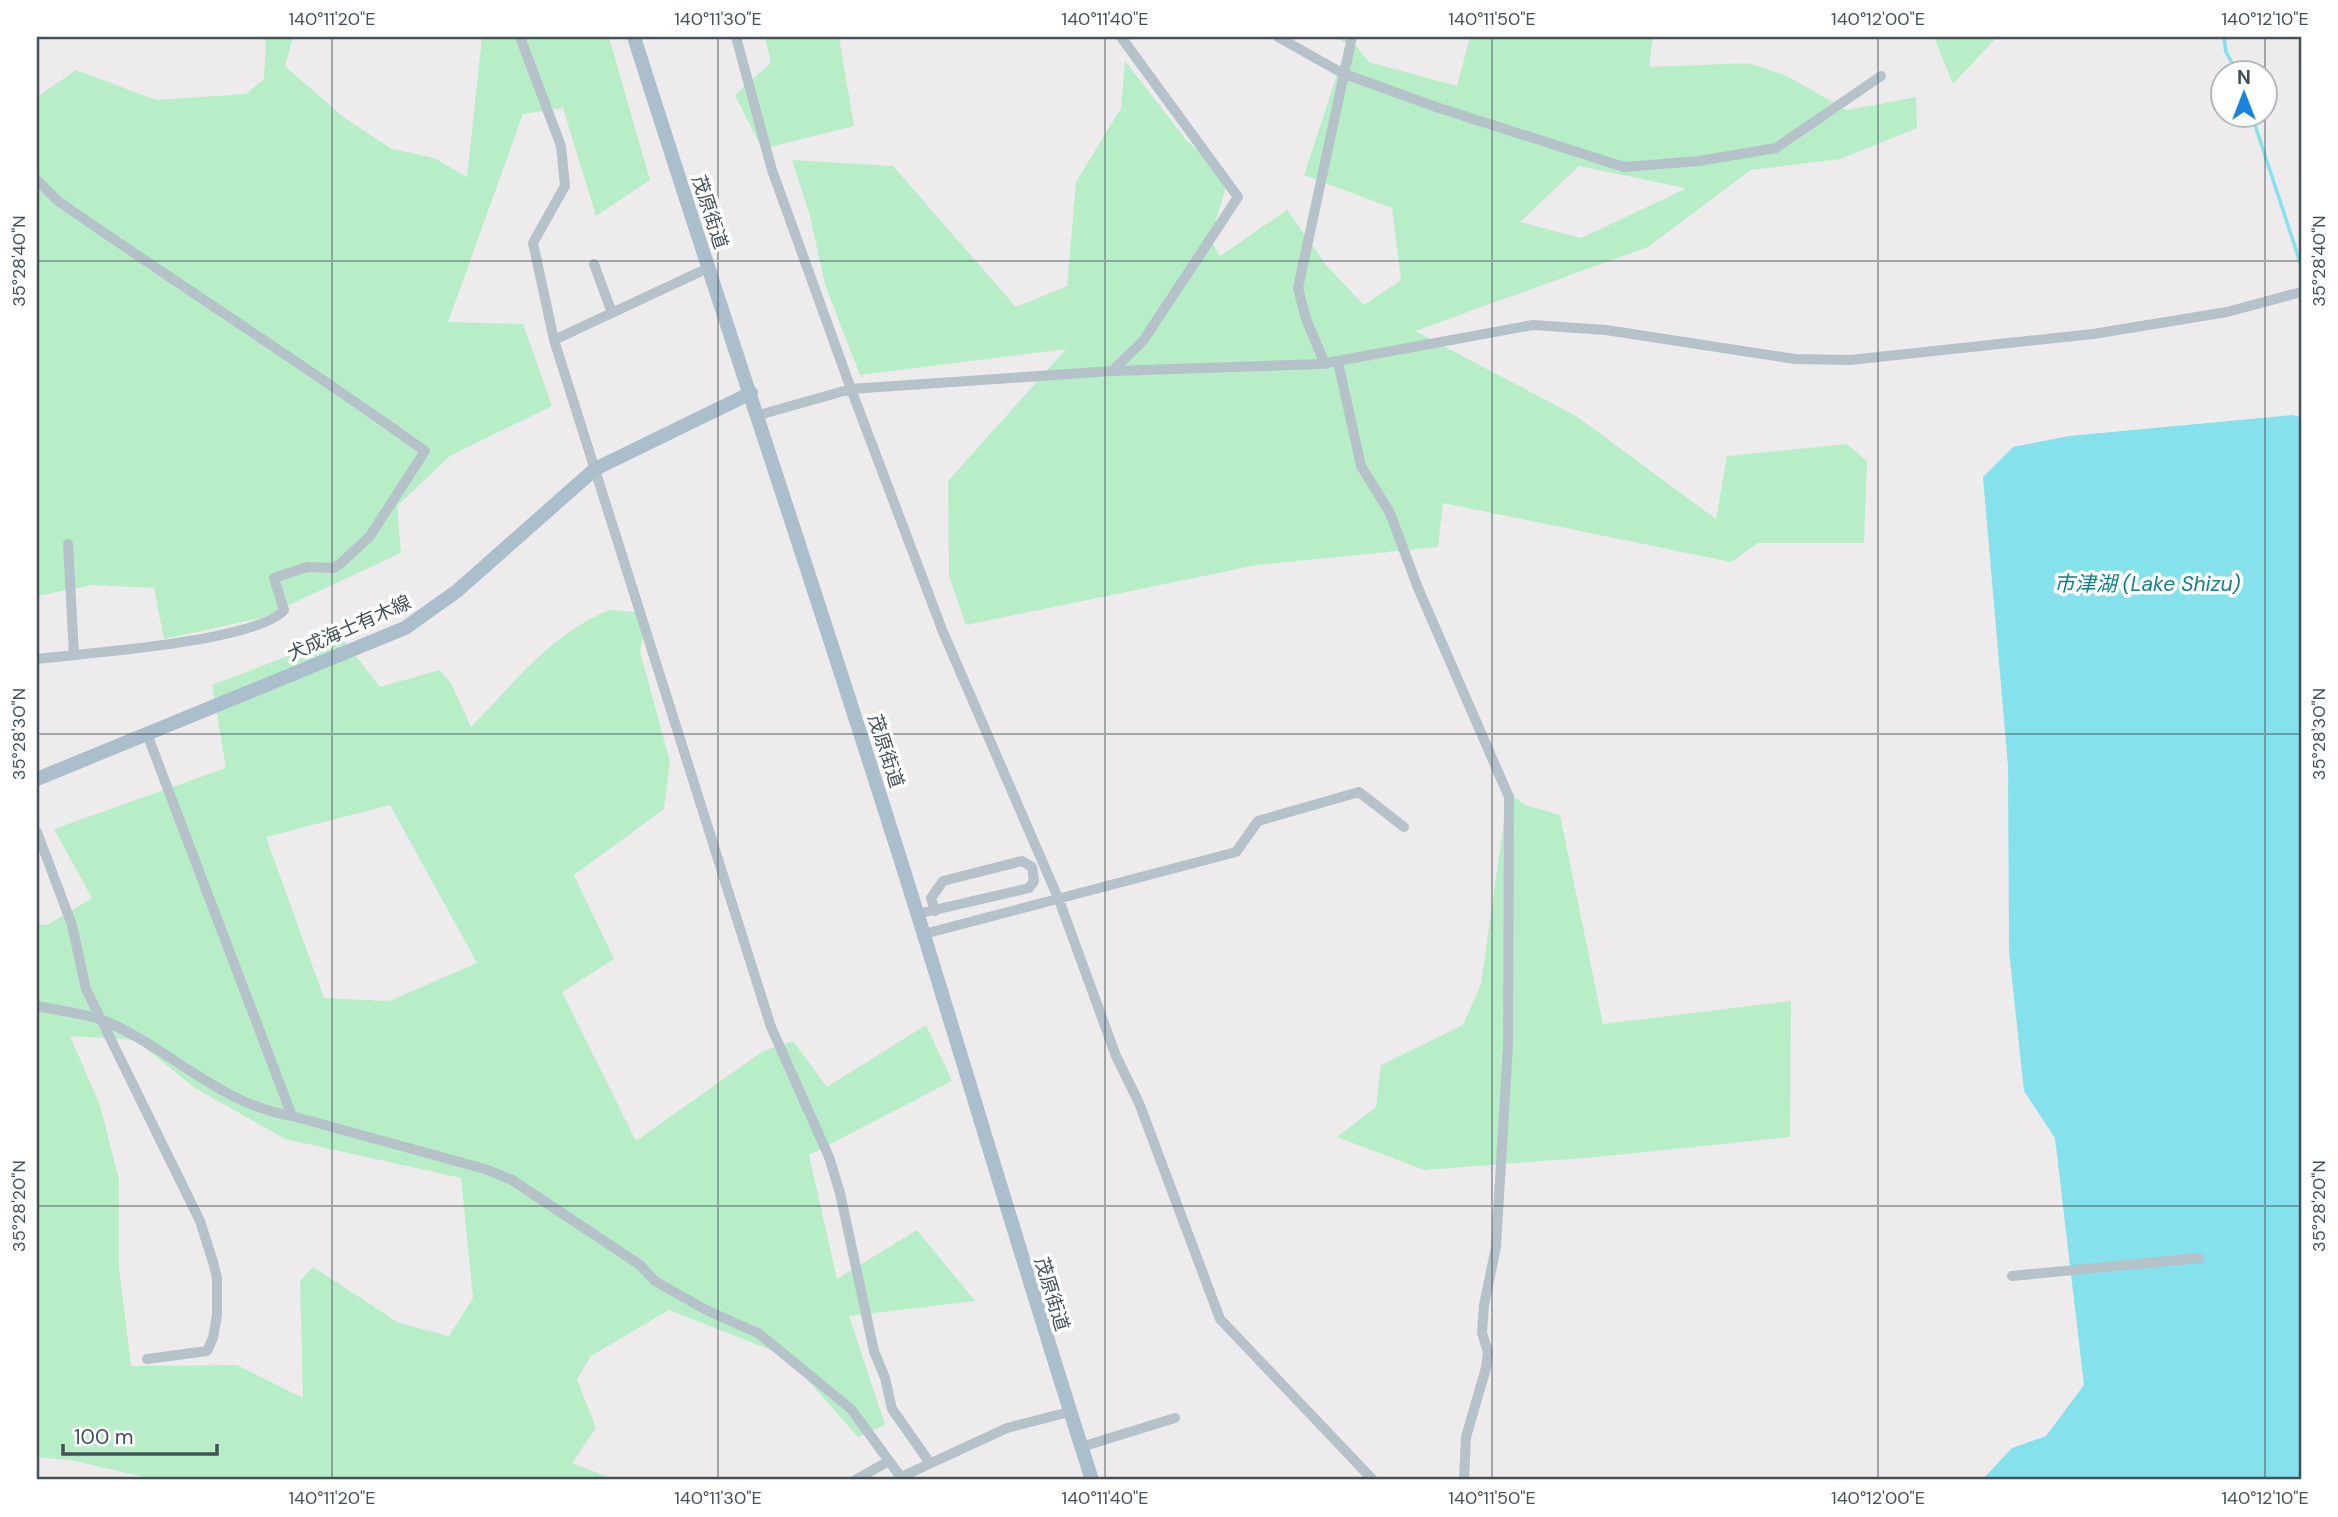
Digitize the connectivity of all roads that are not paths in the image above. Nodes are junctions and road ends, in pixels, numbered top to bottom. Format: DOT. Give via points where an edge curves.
graph roads {
  1 [pos="520,37"];
  2 [pos="634,37"];
  3 [pos="736,37"];
  4 [pos="1121,37"];
  5 [pos="1278,37"];
  6 [pos="1352,37"];
  7 [pos="1342,73"];
  8 [pos="1881,76"];
  9 [pos="37,180"];
  10 [pos="594,264"];
  11 [pos="708,268"];
  12 [pos="2301,292"];
  13 [pos="612,313"];
  14 [pos="554,340"];
  15 [pos="1338,362"];
  16 [pos="1325,364"];
  17 [pos="1112,371"];
  18 [pos="851,389"];
  19 [pos="751,393"];
  20 [pos="759,415"];
  21 [pos="595,468"];
  22 [pos="68,544"];
  23 [pos="74,655"];
  24 [pos="37,659"];
  25 [pos="147,734"];
  26 [pos="37,779"];
  27 [pos="1404,827"];
  28 [pos="37,832"];
  29 [pos="1059,900"];
  30 [pos="935,911"];
  31 [pos="917,914"];
  32 [pos="924,934"];
  33 [pos="37,1006"];
  34 [pos="102,1020"];
  35 [pos="292,1116"];
  36 [pos="2199,1258"];
  37 [pos="2017,1275"];
  38 [pos="147,1359"];
  39 [pos="1069,1412"];
  40 [pos="1175,1418"];
  41 [pos="1081,1447"];
  42 [pos="889,1461"];
  43 [pos="930,1463"];
  44 [pos="902,1479"];
  45 [pos="855,1480"];
  46 [pos="1092,1480"];
  47 [pos="1373,1480"];
  48 [pos="1464,1480"];
  1 -- 14 [label="street" via="561,146 565,186 533,243"];
  2 -- 11 [label="main road, 茂原街道"];
  3 -- 18 [label="street" via="772,170"];
  4 -- 17 [label="street" via="1238,197 1143,341"];
  5 -- 7 [label="street"];
  6 -- 7 [label="street"];
  7 -- 8 [label="street" via="1623,167 1776,148"];
  7 -- 16 [label="street" via="1298,288"];
  9 -- 23 [label="street" via="58,201 425,450 370,536 340,564 307,567 274,578 284,610 278,617 233,634"];
  10 -- 13 [label="street"];
  11 -- 13 [label="street"];
  11 -- 19 [label="main road, 茂原街道"];
  12 -- 15 [label="street" via="2227,312 2093,334 1850,360 1795,359 1558,325 1496,330"];
  13 -- 14 [label="street"];
  14 -- 21 [label="street"];
  15 -- 16 [label="street"];
  15 -- 48 [label="street" via="1361,466 1391,513 1418,589 1509,797 1508,1045 1496,1247 1483,1314 1486,1368 1466,1437"];
  16 -- 17 [label="street"];
  17 -- 18 [label="street"];
  18 -- 20 [label="street"];
  18 -- 29 [label="street" via="943,632"];
  19 -- 20 [label="main road, 茂原街道"];
  19 -- 21 [label="main road, 犬成海士有木線"];
  20 -- 31 [label="main road, 茂原街道"];
  21 -- 25 [label="main road, 犬成海士有木線" via="429,613 346,654"];
  21 -- 43 [label="street" via="771,1027 836,1181 874,1351 892,1409"];
  22 -- 23 [label="street"];
  23 -- 24 [label="street"];
  25 -- 26 [label="main road, 犬成海士有木線"];
  25 -- 35 [label="street"];
  27 -- 29 [label="street" via="1359,792 1258,821 1236,852"];
  28 -- 34 [label="street" via="72,925 86,989"];
  29 -- 32 [label="street"];
  29 -- 47 [label="street" via="1220,1319"];
  30 -- 30 [label="street" via="1029,888 1034,881 1032,867 1022,861 943,881 931,898"];
  30 -- 31 [label="street"];
  31 -- 32 [label="main road, 茂原街道"];
  32 -- 39 [label="main road, 茂原街道"];
  33 -- 34 [label="street"];
  34 -- 35 [label="street" via="220,1090"];
  34 -- 38 [label="street" via="200,1221 217,1278 217,1315 207,1350"];
  35 -- 42 [label="street" via="512,1180 640,1265 655,1281 758,1333 850,1409"];
  36 -- 37 [label="street"];
  39 -- 41 [label="main road, 茂原街道"];
  39 -- 43 [label="street" via="1007,1428"];
  40 -- 41 [label="street"];
  41 -- 46 [label="main road, 茂原街道"];
  42 -- 44 [label="street"];
  42 -- 45 [label="street"];
  43 -- 44 [label="street"];
}
